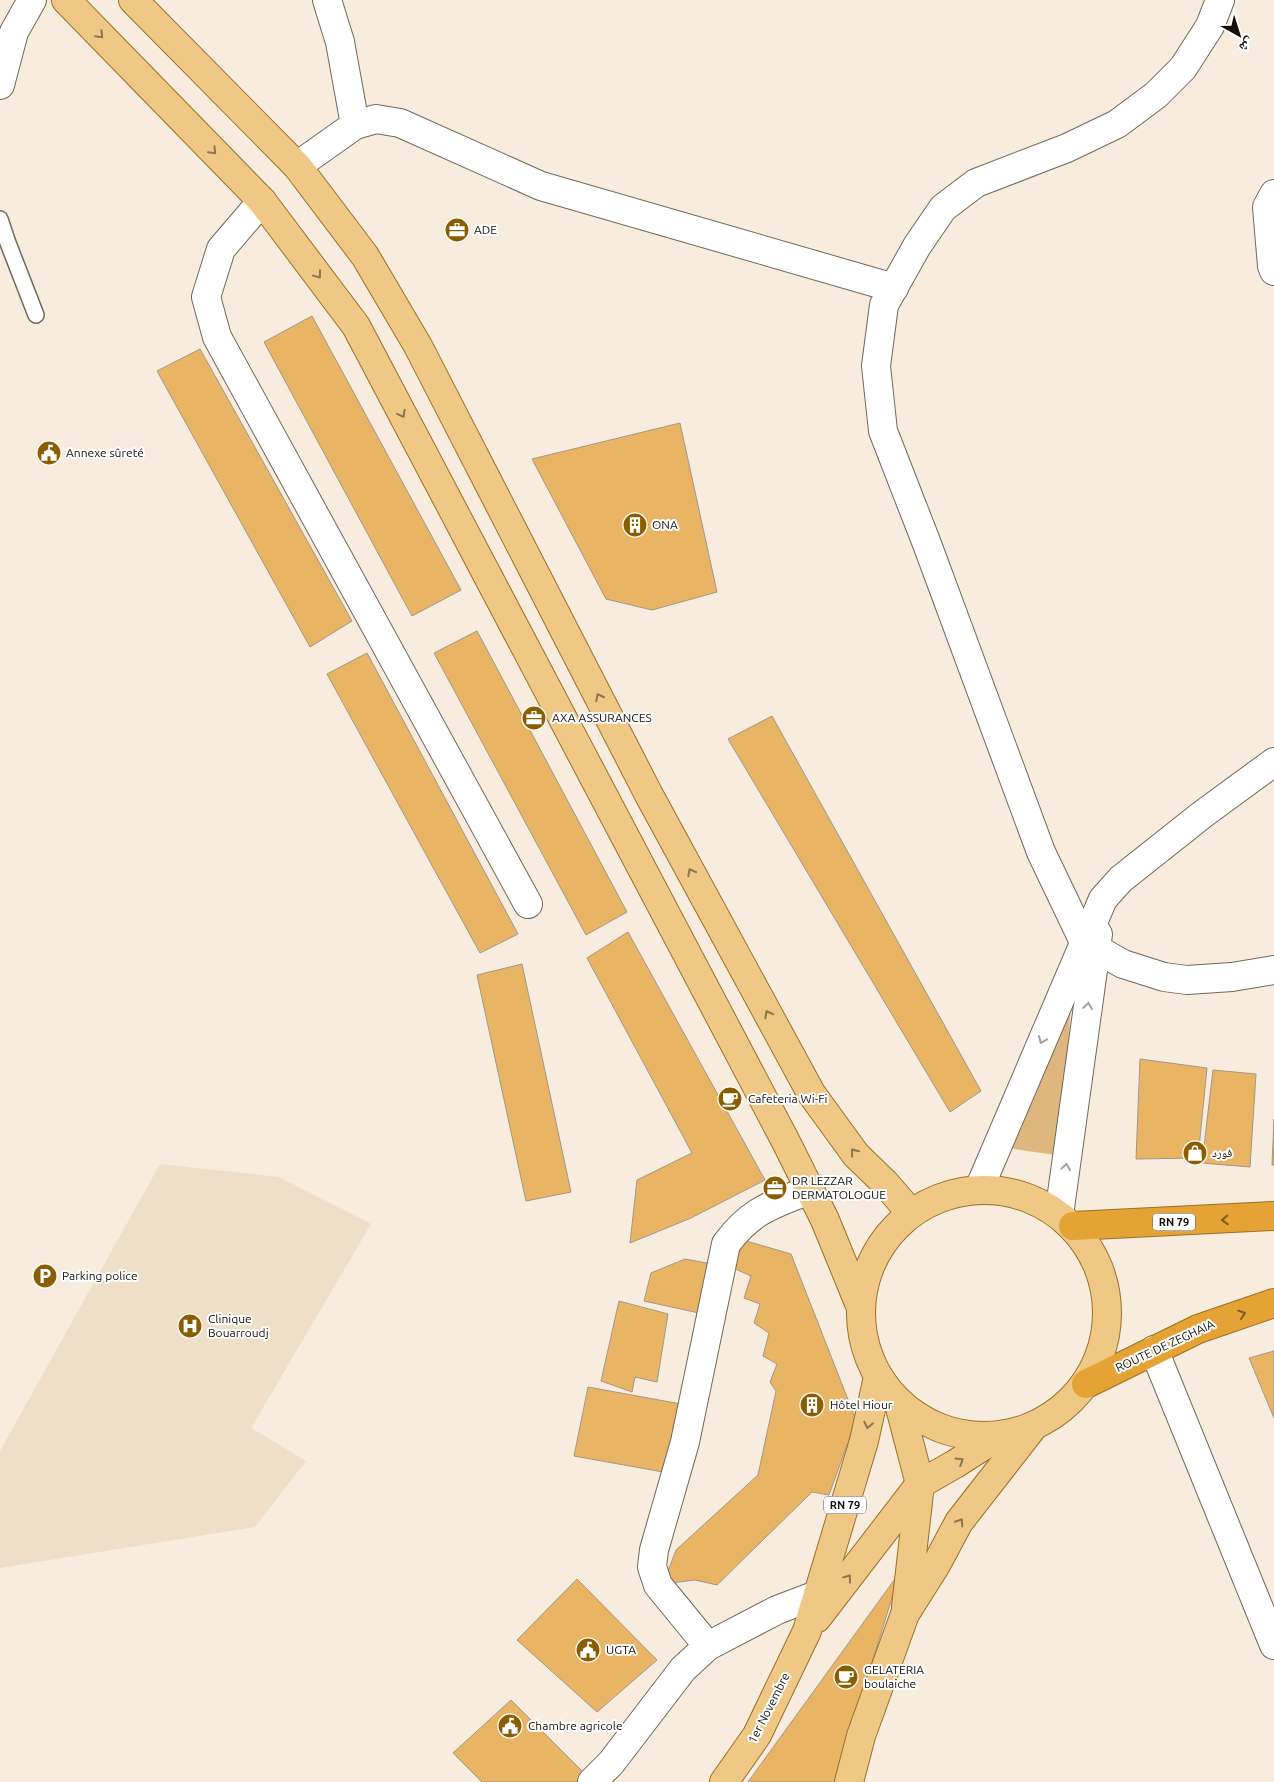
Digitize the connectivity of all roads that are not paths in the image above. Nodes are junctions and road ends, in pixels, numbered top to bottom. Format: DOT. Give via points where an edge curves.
graph roads {
  1 [pos="32,0"];
  2 [pos="66,0"];
  3 [pos="133,0"];
  4 [pos="327,0"];
  5 [pos="1220,0"];
  6 [pos="0,85"];
  7 [pos="355,125"];
  8 [pos="297,166"];
  9 [pos="1274,194"];
  10 [pos="262,201"];
  11 [pos="0,219"];
  12 [pos="1274,271"];
  13 [pos="894,288"];
  14 [pos="36,315"];
  15 [pos="1274,762"];
  16 [pos="528,904"];
  17 [pos="1090,946"];
  18 [pos="1274,970"];
  19 [pos="979,1189"];
  20 [pos="809,1190"];
  21 [pos="911,1213"];
  22 [pos="1274,1216"];
  23 [pos="1066,1220"];
  24 [pos="1274,1303"];
  25 [pos="860,1308"];
  26 [pos="1154,1350"];
  27 [pos="878,1377"];
  28 [pos="1086,1384"];
  29 [pos="899,1404"];
  30 [pos="1033,1427"];
  31 [pos="999,1436"];
  32 [pos="920,1484"];
  33 [pos="819,1594"];
  34 [pos="905,1614"];
  35 [pos="807,1631"];
  36 [pos="1274,1644"];
  37 [pos="708,1646"];
  38 [pos="592,1782"];
  39 [pos="724,1782"];
  40 [pos="849,1782"];
  1 -- 6 [label="street" via="14,32"];
  2 -- 10 [label="main road, one-way"];
  3 -- 8 [label="main road"];
  4 -- 7 [label="street" via="340,42"];
  5 -- 13 [label="street" via="1210,26 1183,68 1156,95 1100,132 976,183 944,208 917,246"];
  7 -- 8 [label="street"];
  7 -- 13 [label="street" via="376,119 400,123 541,186"];
  21 -- 8 [label="main road, one-way" via="856,1155 811,1093 645,786 418,346 365,256"];
  9 -- 12 [label="street" via="1267,207"];
  10 -- 16 [label="street" via="221,249 206,297 217,337"];
  10 -- 20 [label="main road, one-way" via="356,326"];
  11 -- 14 [label="lane"];
  13 -- 17 [label="street" via="884,305 876,366 883,431 1042,852"];
  15 -- 17 [label="street" via="1121,879 1103,899"];
  17 -- 18 [label="street" via="1123,964 1164,977 1187,980"];
  17 -- 19 [label="street, one-way"];
  23 -- 17 [label="street, one-way"];
  19 -- 21 [label="main road" via="944,1196"];
  19 -- 23 [label="main road" via="1014,1192 1046,1205"];
  20 -- 25 [label="main road" via="825,1220"];
  20 -- 37 [label="street" via="766,1207 749,1219 726,1244 685,1442 654,1550 652,1567 658,1585"];
  21 -- 25 [label="main road" via="885,1239 867,1272"];
  22 -- 23 [label="highway, RN 79, one-way"];
  23 -- 28 [label="main road" via="1094,1253 1107,1294 1108,1320 1102,1353"];
  26 -- 24 [label="highway, ROUTE DE ZEGHAIA, one-way" via="1198,1328"];
  25 -- 27 [label="main road" via="864,1345"];
  26 -- 28 [label="highway, ROUTE DE ZEGHAIA"];
  26 -- 36 [label="street"];
  27 -- 29 [label="main road"];
  27 -- 33 [label="main road, RN 79, one-way" via="864,1441"];
  28 -- 30 [label="main road" via="1063,1409"];
  29 -- 31 [label="main road" via="929,1424 963,1435"];
  29 -- 32 [label="main road"];
  30 -- 31 [label="main road"];
  34 -- 30 [label="main road, one-way" via="959,1522"];
  32 -- 31 [label="main road, one-way"];
  32 -- 34 [label="main road"];
  35 -- 32 [label="main road, RN 79, one-way"];
  33 -- 35 [label="main road, RN 79"];
  33 -- 37 [label="street" via="777,1610"];
  34 -- 40 [label="main road" via="861,1736"];
  35 -- 39 [label="main road, 1er Novembre / RN 79" via="757,1735"];
  37 -- 38 [label="street" via="684,1669 611,1763"];
}
